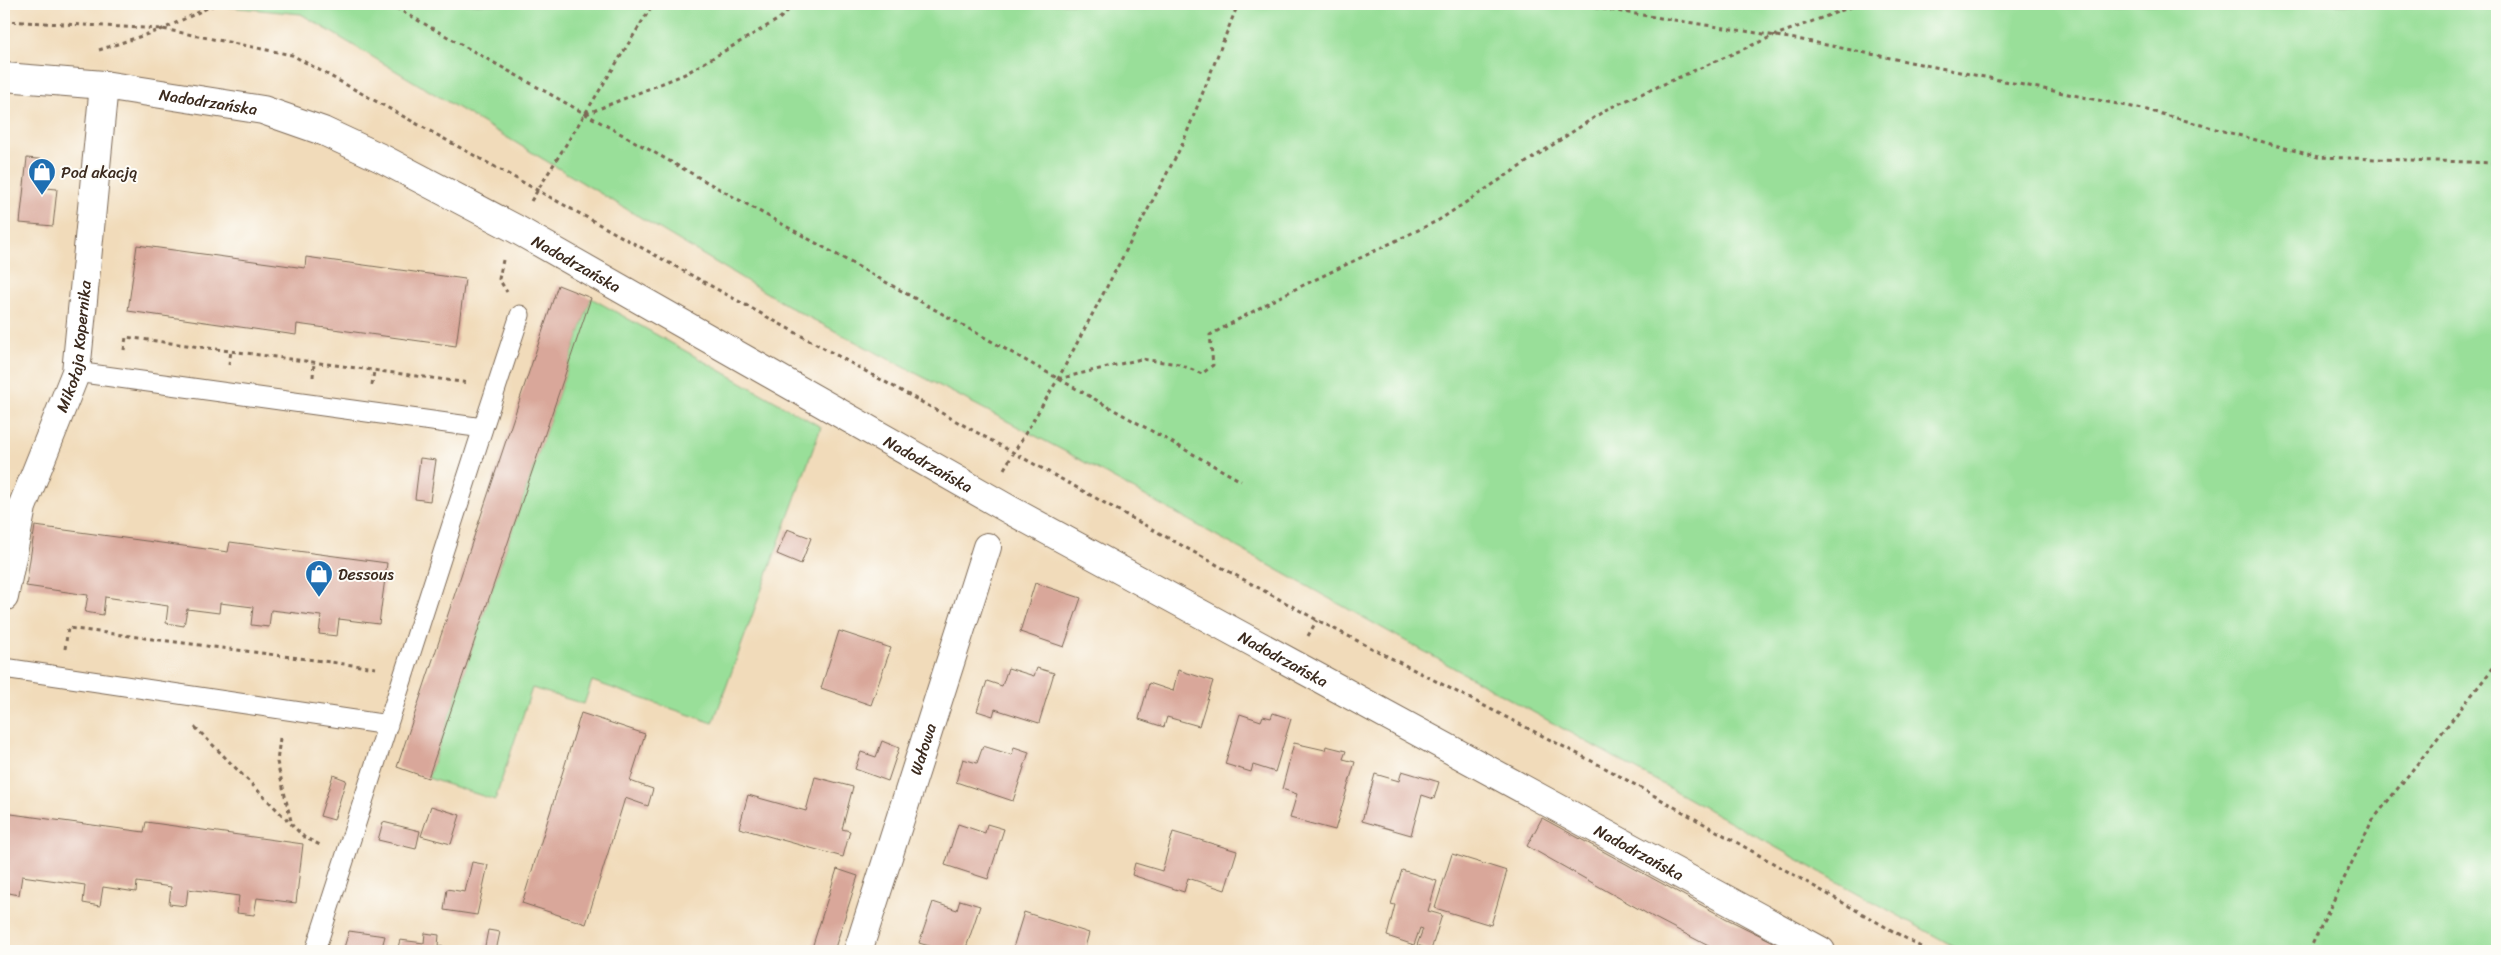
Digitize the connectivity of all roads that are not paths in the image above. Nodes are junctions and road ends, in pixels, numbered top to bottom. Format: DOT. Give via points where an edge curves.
graph roads {
  1 [pos="4,77"];
  2 [pos="104,85"];
  3 [pos="520,315"];
  4 [pos="76,372"];
  5 [pos="483,428"];
  6 [pos="987,547"];
  7 [pos="4,597"];
  8 [pos="4,668"];
  9 [pos="388,725"];
  10 [pos="315,951"];
  11 [pos="858,951"];
  12 [pos="1821,951"];
  1 -- 2 [label="street, Nadodrzańska"];
  2 -- 4 [label="street, Mikołaja Kopernika"];
  2 -- 12 [label="street, Nadodrzańska" via="263,110 323,131 384,159 516,229 1010,510"];
  3 -- 5 [label="lane"];
  4 -- 5 [label="lane"];
  4 -- 7 [label="street, Mikołaja Kopernika" via="22,507"];
  5 -- 9 [label="lane"];
  6 -- 11 [label="street, Wałowa"];
  8 -- 9 [label="lane"];
  9 -- 10 [label="lane"];
}
